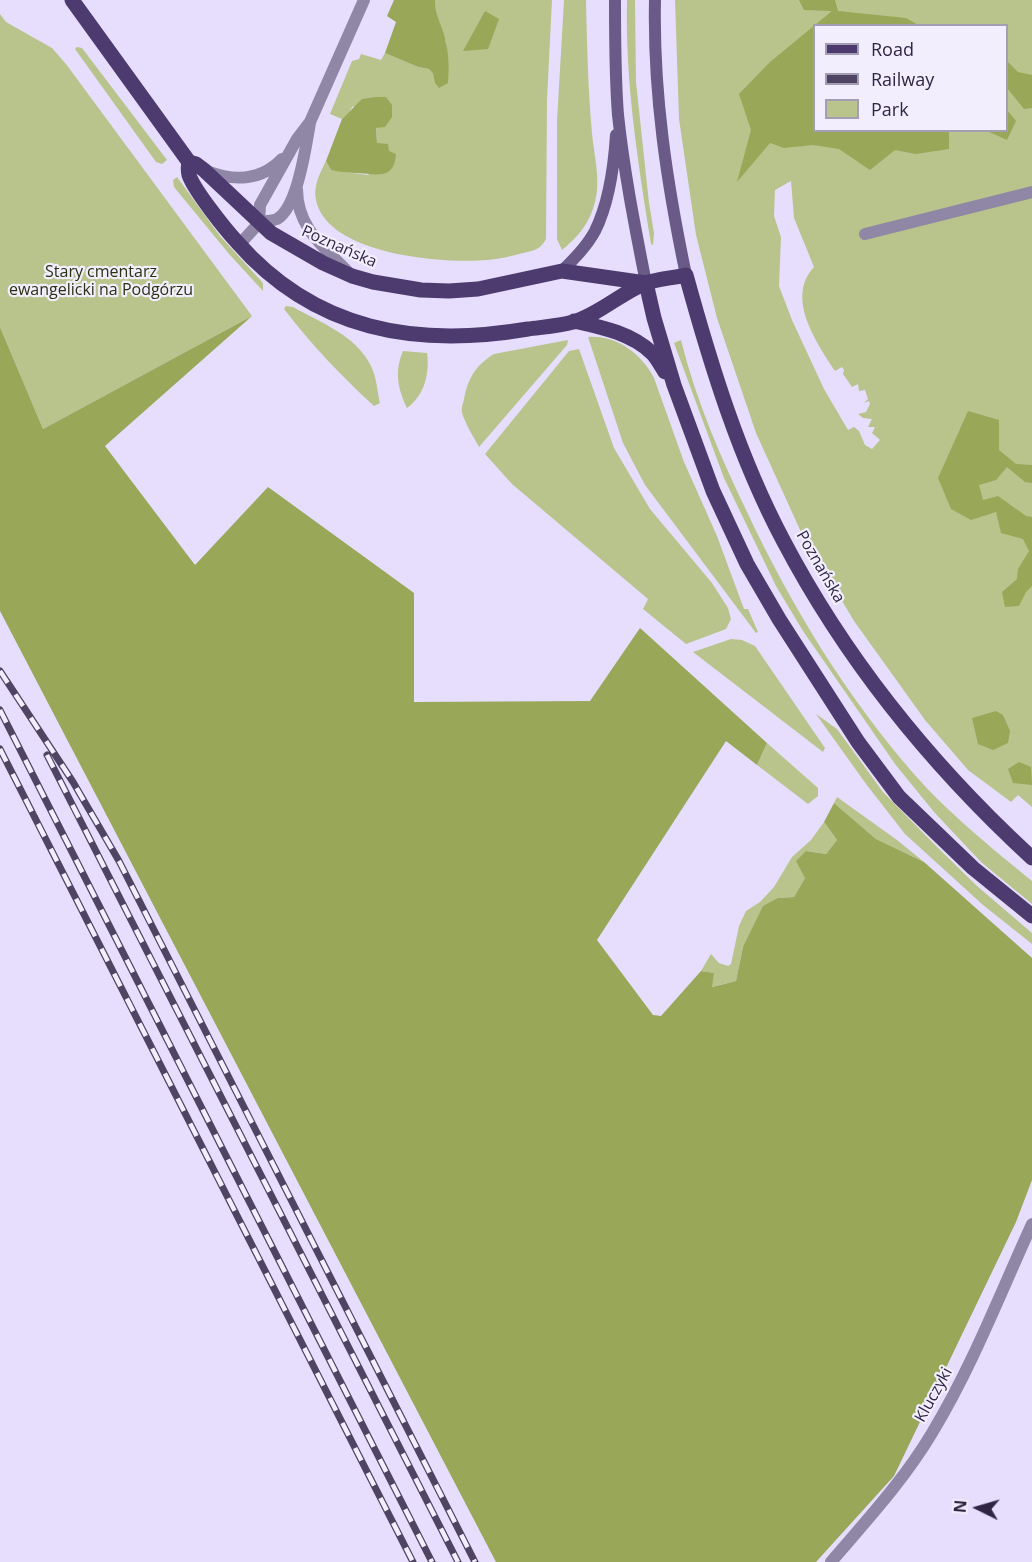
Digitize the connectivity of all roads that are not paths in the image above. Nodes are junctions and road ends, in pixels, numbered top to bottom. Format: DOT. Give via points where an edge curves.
graph roads {
  1 [pos="72,0"];
  2 [pos="364,0"];
  3 [pos="615,0"];
  4 [pos="655,0"];
  5 [pos="618,104"];
  6 [pos="310,122"];
  7 [pos="289,151"];
  8 [pos="189,162"];
  9 [pos="204,170"];
  10 [pos="299,179"];
  11 [pos="1032,192"];
  12 [pos="259,223"];
  13 [pos="865,234"];
  14 [pos="239,245"];
  15 [pos="562,271"];
  16 [pos="686,275"];
  17 [pos="352,276"];
  18 [pos="646,283"];
  19 [pos="574,321"];
  20 [pos="674,385"];
  21 [pos="1032,858"];
  22 [pos="1032,916"];
  23 [pos="1032,1224"];
  24 [pos="831,1562"];
  1 -- 8 [label="main road, Poznańska"];
  2 -- 6 [label="street"];
  3 -- 5 [label="main road"];
  4 -- 16 [label="main road" via="662,135"];
  5 -- 15 [label="main road" via="606,200 595,231"];
  5 -- 18 [label="main road" via="630,204"];
  6 -- 7 [label="street"];
  6 -- 10 [label="street"];
  7 -- 9 [label="street" via="268,171 253,177 232,178"];
  7 -- 12 [label="street" via="260,206"];
  8 -- 9 [label="main road, Poznańska"];
  8 -- 14 [label="main road, Poznańska" via="188,173 194,184"];
  9 -- 12 [label="main road, Poznańska"];
  10 -- 12 [label="street" via="288,206 278,218"];
  10 -- 17 [label="street" via="298,207 304,223"];
  11 -- 13 [label="street"];
  12 -- 14 [label="street"];
  12 -- 17 [label="main road, Poznańska" via="307,255"];
  14 -- 19 [label="main road, Poznańska" via="269,274 307,300 348,321 391,332 470,337"];
  15 -- 17 [label="main road, Poznańska" via="478,289 449,291 406,288"];
  15 -- 18 [label="main road, Poznańska"];
  16 -- 18 [label="main road, Poznańska"];
  16 -- 21 [label="main road, Poznańska" via="732,424 759,489 806,582 884,700 957,784"];
  18 -- 19 [label="main road, Poznańska"];
  18 -- 20 [label="main road, Poznańska"];
  19 -- 20 [label="main road, Poznańska" via="628,337 652,353"];
  20 -- 22 [label="main road, Poznańska" via="713,491 747,564 858,742 899,797 973,868"];
  23 -- 24 [label="street, Kluczyki" via="963,1378 931,1434 898,1483"];
}
